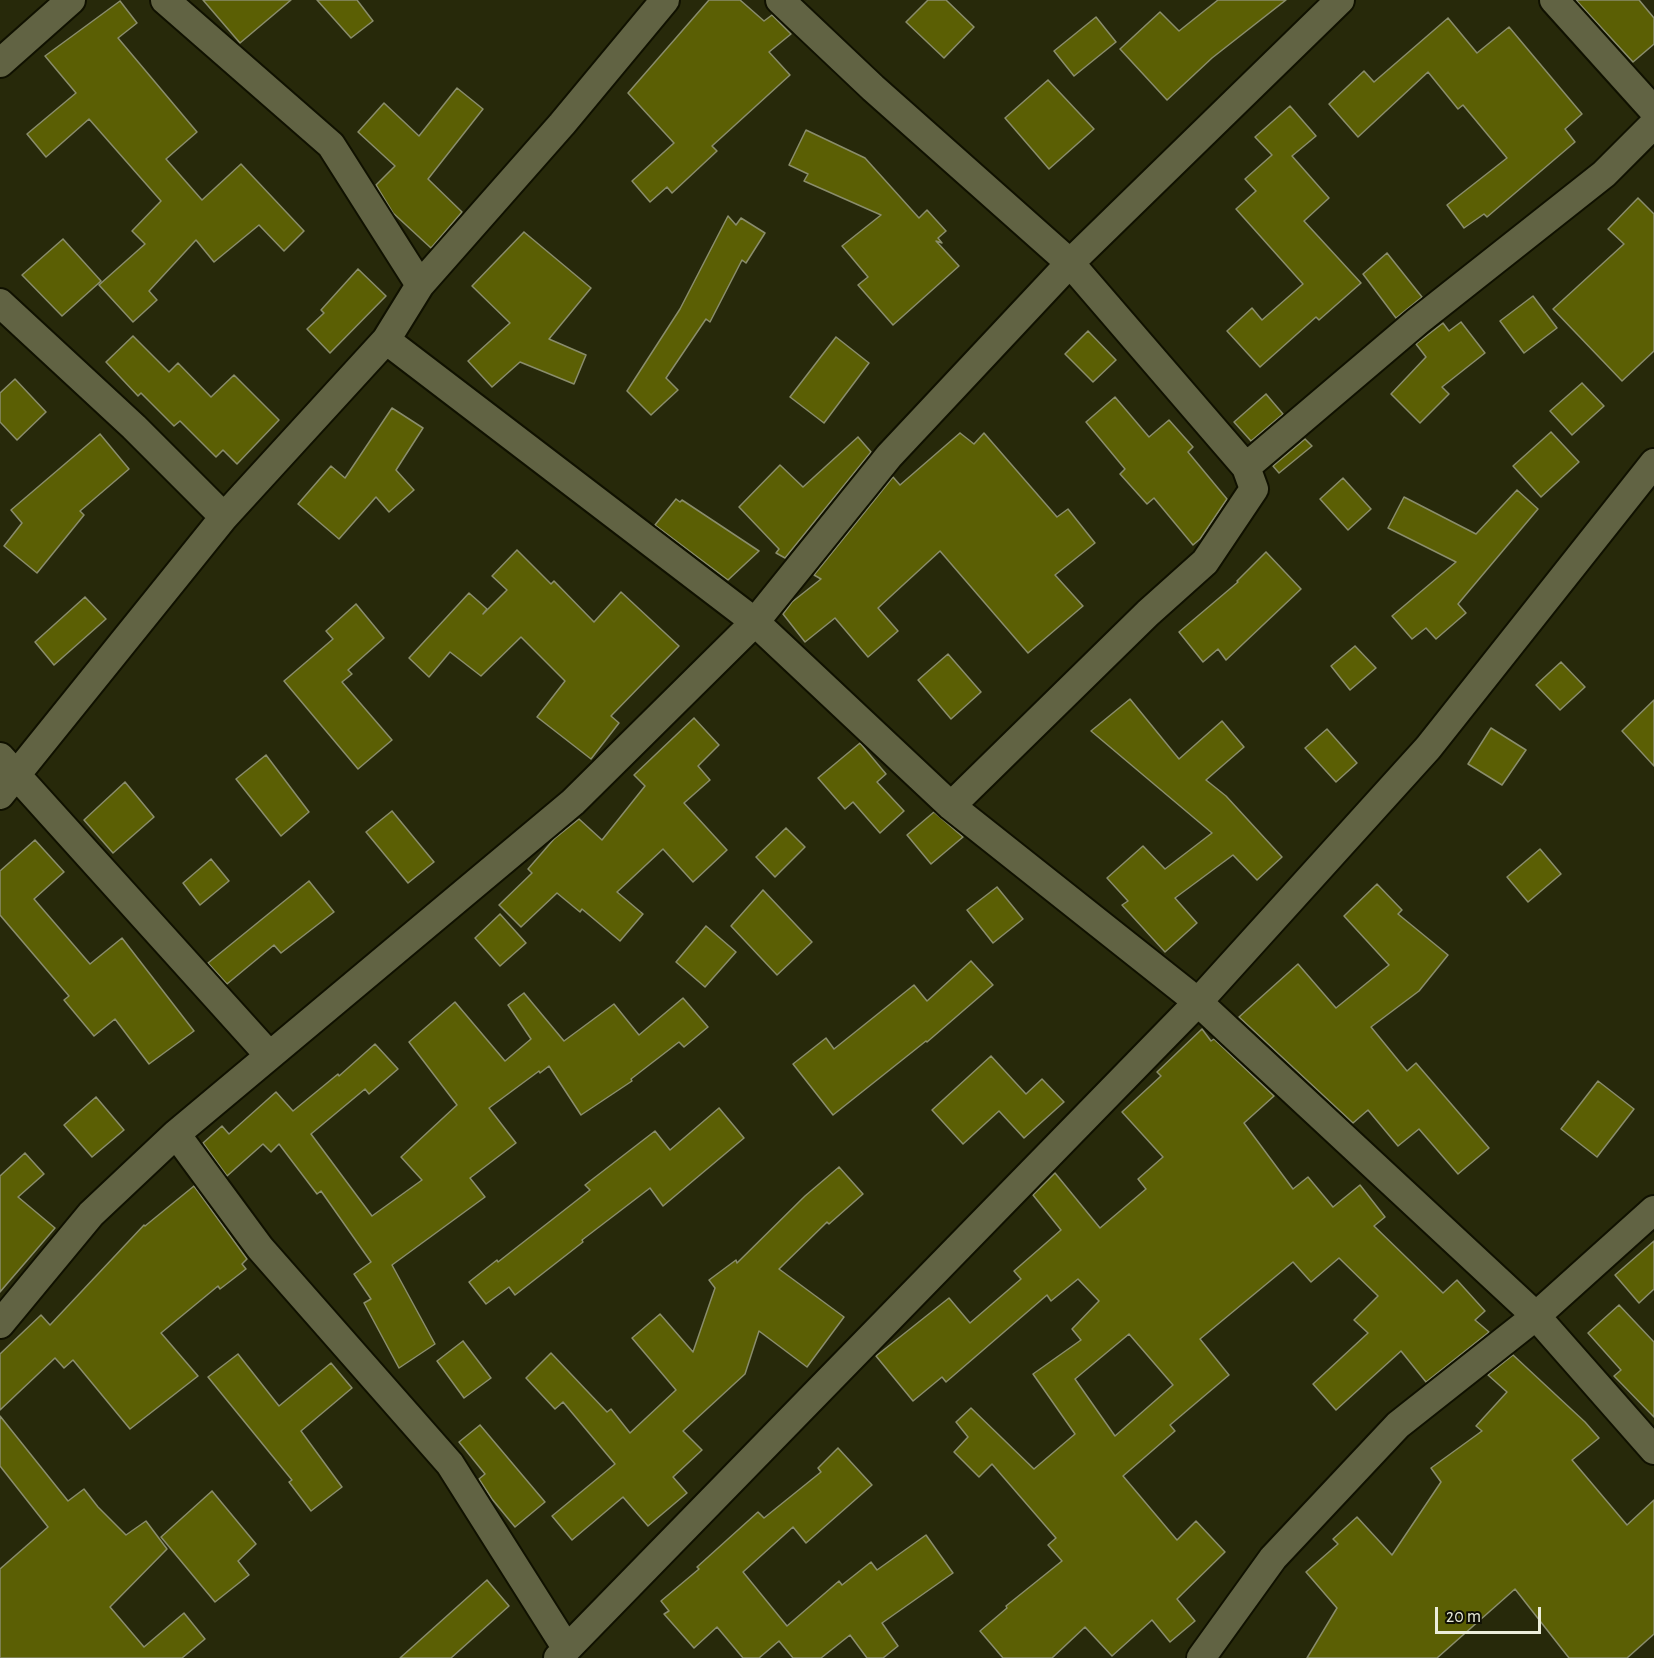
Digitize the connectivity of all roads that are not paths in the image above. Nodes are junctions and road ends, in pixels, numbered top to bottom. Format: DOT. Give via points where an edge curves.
graph roads {
  1 [pos="71,0"];
  2 [pos="165,0"];
  3 [pos="665,0"];
  4 [pos="780,0"];
  5 [pos="1340,0"];
  6 [pos="1554,0"];
  7 [pos="0,63"];
  8 [pos="1654,111"];
  9 [pos="1654,124"];
  10 [pos="1070,263"];
  11 [pos="420,285"];
  12 [pos="0,303"];
  13 [pos="386,340"];
  14 [pos="1654,464"];
  15 [pos="1246,467"];
  16 [pos="224,517"];
  17 [pos="755,622"];
  18 [pos="6,775"];
  19 [pos="951,806"];
  20 [pos="1198,1002"];
  21 [pos="269,1055"];
  22 [pos="176,1134"];
  23 [pos="1654,1210"];
  24 [pos="1536,1316"];
  25 [pos="0,1324"];
  26 [pos="1654,1450"];
  27 [pos="562,1654"];
  28 [pos="1201,1658"];
  1 -- 7 [label="street"];
  2 -- 11 [label="street" via="331,145"];
  3 -- 11 [label="street"];
  4 -- 10 [label="street"];
  5 -- 10 [label="street"];
  6 -- 8 [label="street"];
  9 -- 15 [label="street" via="1604,174 1418,321"];
  10 -- 15 [label="street"];
  10 -- 17 [label="street" via="890,456"];
  11 -- 13 [label="street"];
  12 -- 16 [label="street"];
  13 -- 16 [label="street"];
  13 -- 17 [label="street"];
  14 -- 20 [label="street" via="1428,748"];
  15 -- 19 [label="street" via="1254,489 1205,562"];
  16 -- 18 [label="street"];
  17 -- 19 [label="street"];
  17 -- 21 [label="street" via="573,802"];
  18 -- 21 [label="street"];
  19 -- 20 [label="street"];
  20 -- 24 [label="street"];
  20 -- 27 [label="street"];
  21 -- 22 [label="street"];
  22 -- 25 [label="street" via="91,1214"];
  22 -- 27 [label="street" via="260,1248 450,1464"];
  23 -- 24 [label="street"];
  24 -- 26 [label="street"];
  24 -- 28 [label="street" via="1398,1425 1273,1558"];
}
